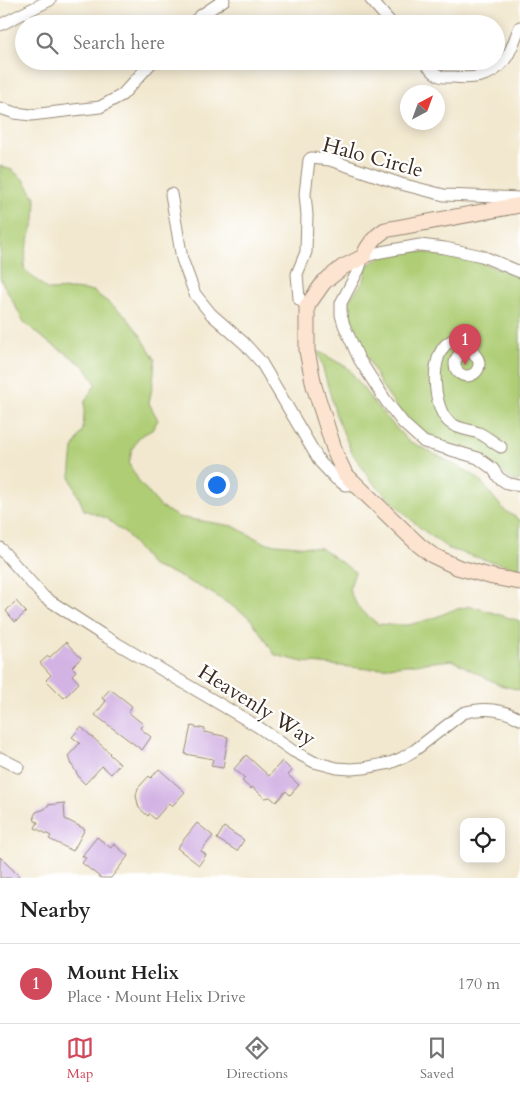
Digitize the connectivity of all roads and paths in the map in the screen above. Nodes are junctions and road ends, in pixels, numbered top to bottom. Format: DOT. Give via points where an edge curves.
graph roads {
  1 [pos="50,0"];
  2 [pos="224,0"];
  3 [pos="371,0"];
  4 [pos="20,15"];
  5 [pos="202,15"];
  6 [pos="384,15"];
  7 [pos="15,18"];
  8 [pos="0,25"];
  9 [pos="520,27"];
  10 [pos="505,60"];
  11 [pos="145,70"];
  12 [pos="432,70"];
  13 [pos="494,70"];
  14 [pos="0,108"];
  15 [pos="171,194"];
  16 [pos="520,198"];
  17 [pos="520,205"];
  18 [pos="364,257"];
  19 [pos="520,272"];
  20 [pos="307,306"];
  21 [pos="475,356"];
  22 [pos="501,448"];
  23 [pos="356,484"];
  24 [pos="520,486"];
  25 [pos="0,548"];
  26 [pos="520,582"];
  27 [pos="520,719"];
  28 [pos="0,758"];
  29 [pos="18,767"];
  1 -- 4 [label="street"];
  2 -- 5 [label="street"];
  3 -- 6 [label="street"];
  7 -- 8 [label="street"];
  9 -- 10 [label="street"];
  11 -- 14 [label="street" via="122,95 100,107 31,115"];
  12 -- 13 [label="street" via="440,76 471,78"];
  15 -- 23 [label="street" via="182,259 195,294 260,362 320,462 344,485"];
  16 -- 20 [label="street, Halo Circle" via="444,194 401,184 330,160 311,158 305,194 306,252 298,274 299,299"];
  17 -- 18 [label="street" via="384,230 367,247"];
  18 -- 19 [label="street" via="420,245 482,256"];
  18 -- 20 [label="street" via="343,267 324,282"];
  18 -- 24 [label="street" via="341,304 341,315 359,359 386,401 424,442 478,458 507,484"];
  20 -- 23 [label="street" via="307,351 314,386 336,454 345,474"];
  21 -- 22 [label="street" via="469,346 454,340 440,351 435,375 439,404 448,421 479,433"];
  23 -- 26 [label="street" via="432,555 457,567"];
  25 -- 27 [label="street, Heavenly Way" via="44,597 314,762 350,769 390,763 402,758 463,714 480,709 506,712"];
  28 -- 29 [label="street"];
}
